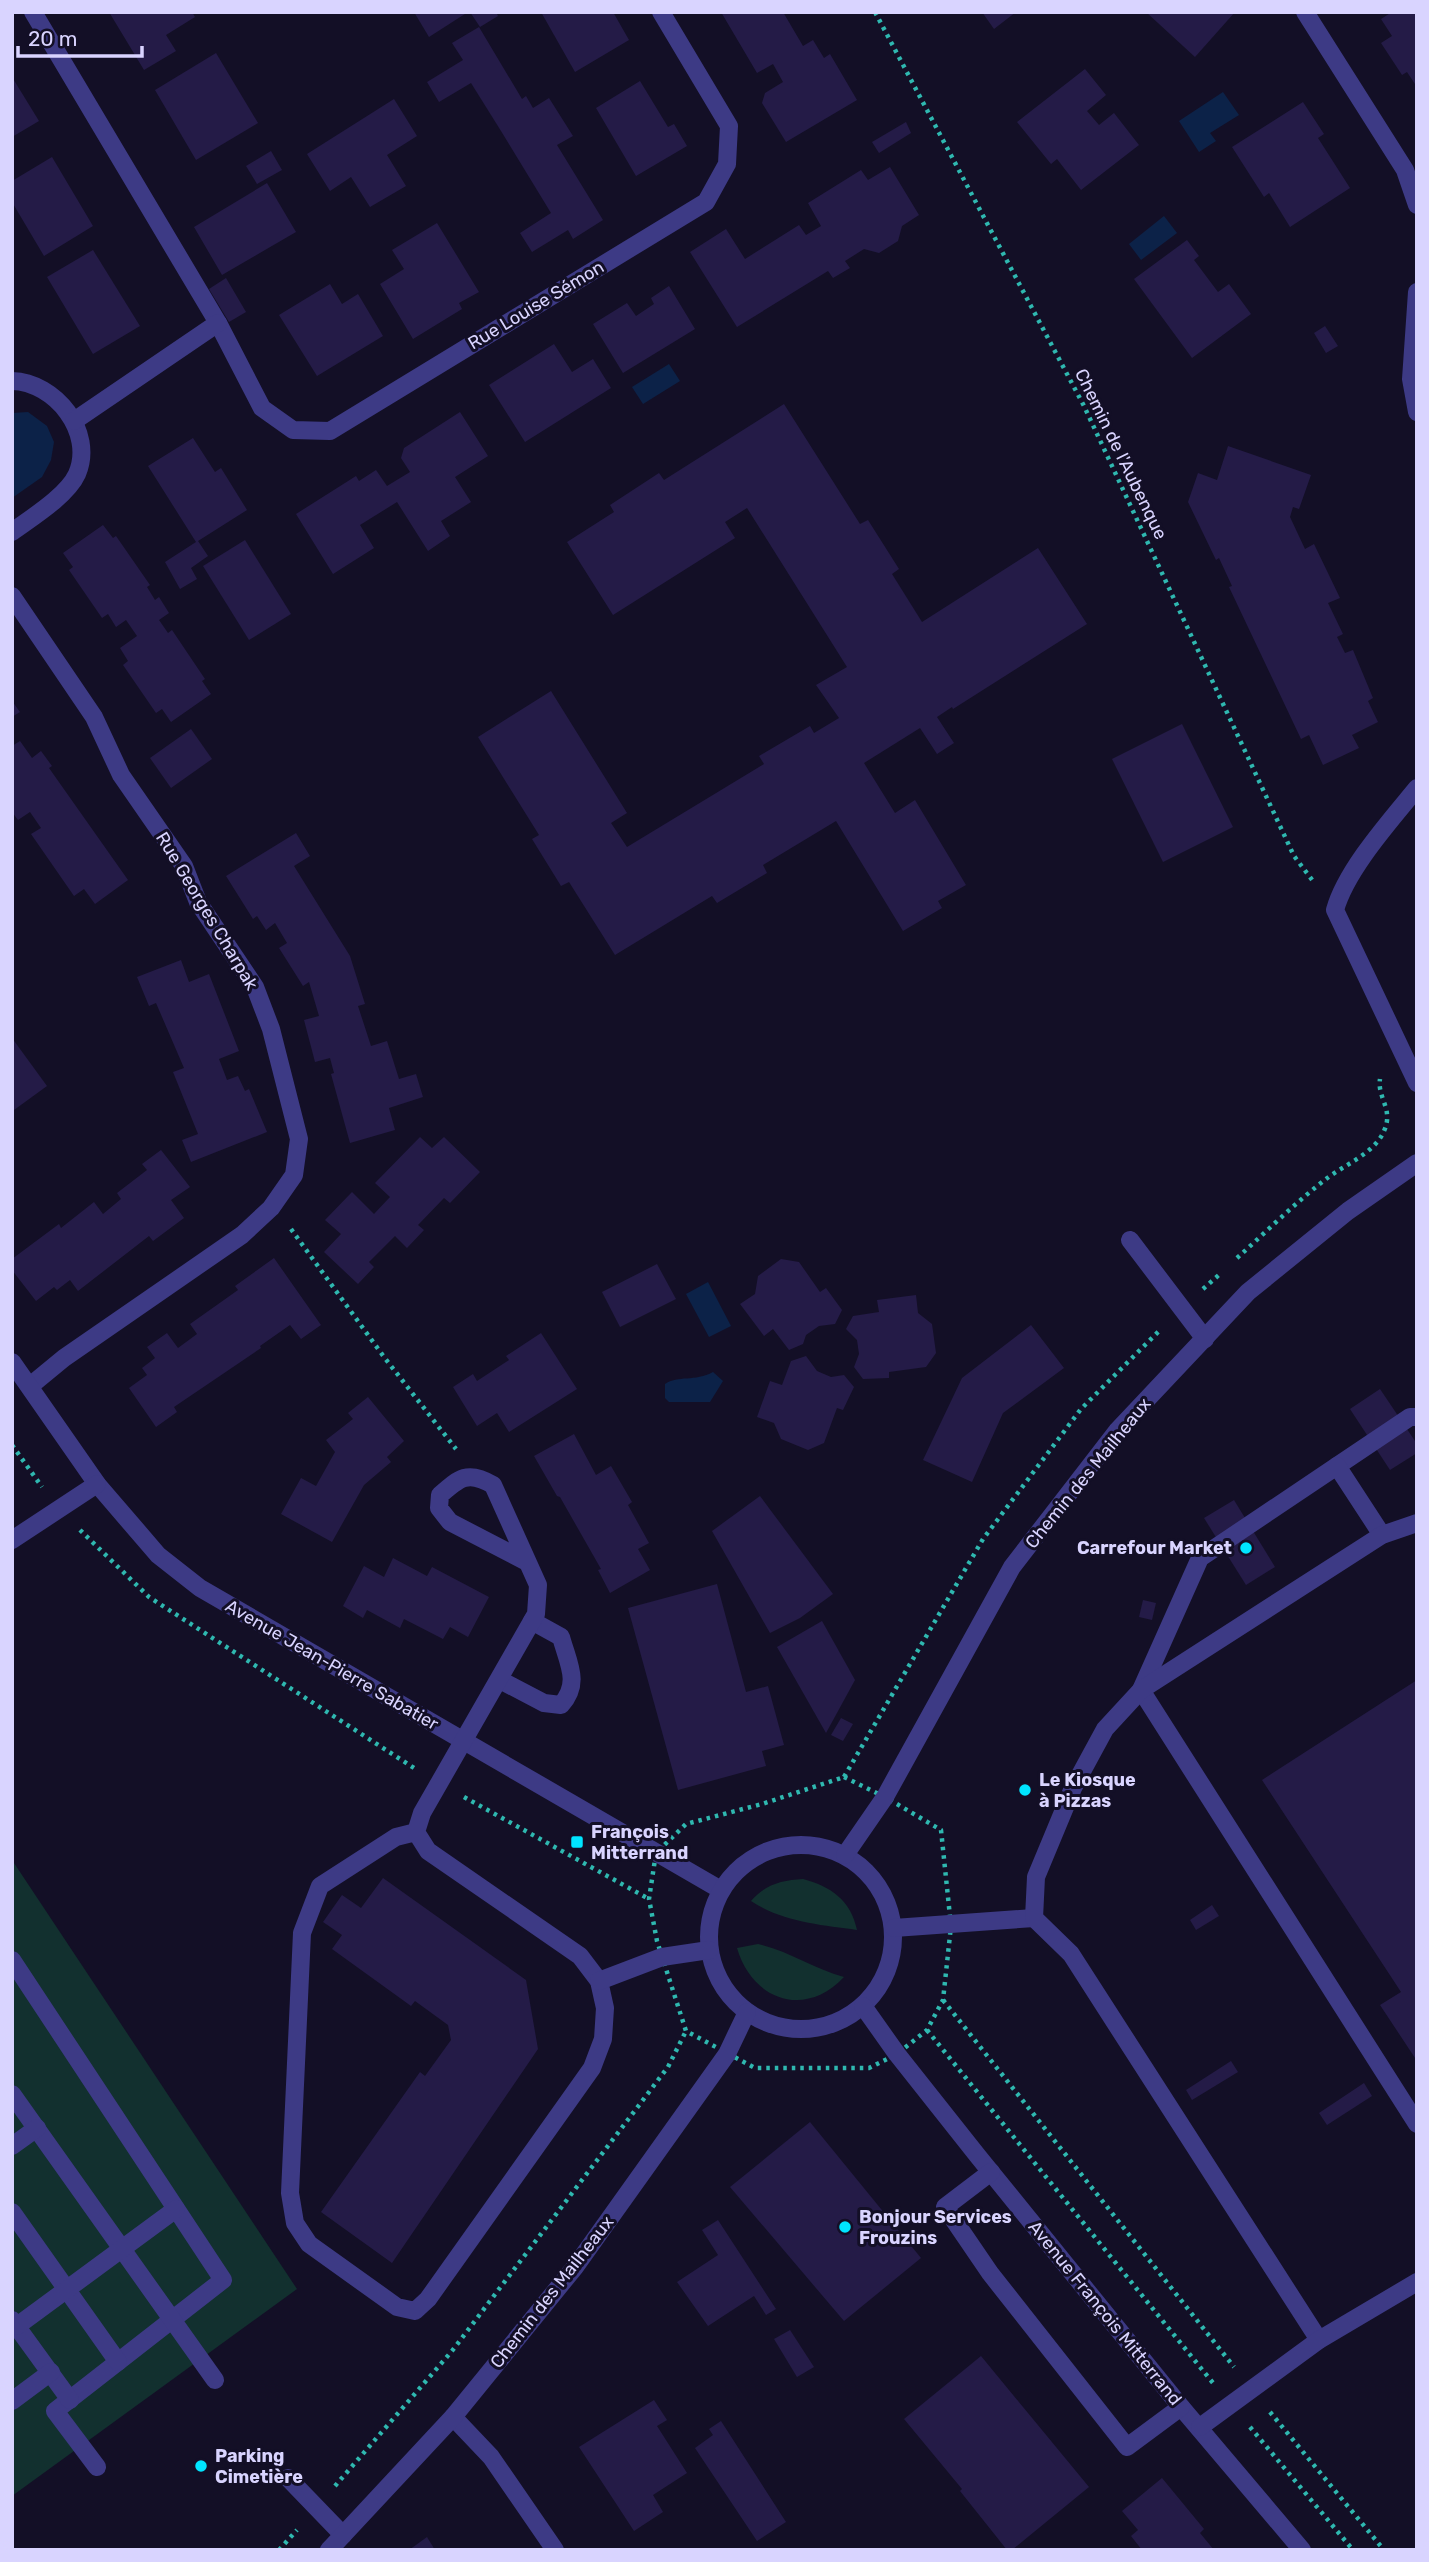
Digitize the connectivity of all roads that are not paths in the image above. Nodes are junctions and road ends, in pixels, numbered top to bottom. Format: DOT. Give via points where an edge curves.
graph roads {
  1 [pos="33,12"];
  2 [pos="661,12"];
  3 [pos="1305,12"];
  4 [pos="1417,205"];
  5 [pos="1417,292"];
  6 [pos="218,323"];
  7 [pos="12,381"];
  8 [pos="1417,412"];
  9 [pos="74,421"];
  10 [pos="12,533"];
  11 [pos="12,596"];
  12 [pos="1417,788"];
  13 [pos="1417,1083"];
  14 [pos="1416,1165"];
  15 [pos="1130,1240"];
  16 [pos="1205,1339"];
  17 [pos="12,1362"];
  18 [pos="30,1386"];
  19 [pos="1417,1416"];
  20 [pos="1337,1466"];
  21 [pos="97,1484"];
  22 [pos="1417,1523"];
  23 [pos="1382,1535"];
  24 [pos="12,1540"];
  25 [pos="527,1562"];
  26 [pos="532,1622"];
  27 [pos="500,1680"];
  28 [pos="1141,1690"];
  29 [pos="464,1742"];
  30 [pos="416,1832"];
  31 [pos="845,1855"];
  32 [pos="720,1890"];
  33 [pos="1034,1918"];
  34 [pos="894,1928"];
  35 [pos="709,1950"];
  36 [pos="12,1960"];
  37 [pos="599,1981"];
  38 [pos="863,2006"];
  39 [pos="747,2012"];
  40 [pos="12,2094"];
  41 [pos="1417,2124"];
  42 [pos="37,2128"];
  43 [pos="12,2146"];
  44 [pos="991,2172"];
  45 [pos="176,2209"];
  46 [pos="12,2212"];
  47 [pos="122,2249"];
  48 [pos="1417,2282"];
  49 [pos="67,2289"];
  50 [pos="173,2320"];
  51 [pos="14,2323"];
  52 [pos="1320,2340"];
  53 [pos="118,2362"];
  54 [pos="51,2372"];
  55 [pos="215,2380"];
  56 [pos="70,2400"];
  57 [pos="12,2401"];
  58 [pos="1181,2407"];
  59 [pos="453,2417"];
  60 [pos="1200,2427"];
  61 [pos="97,2467"];
  62 [pos="288,2478"];
  63 [pos="343,2535"];
  64 [pos="329,2550"];
  65 [pos="555,2550"];
  66 [pos="1302,2550"];
  1 -- 6 [label="street, Rue Louise Sémon"];
  2 -- 6 [label="street, Rue Louise Sémon" via="729,126 727,164 706,202 330,431 293,430 262,408"];
  3 -- 4 [label="street" via="1405,170"];
  5 -- 8 [label="street" via="1411,379"];
  6 -- 9 [label="street"];
  7 -- 9 [label="street" via="25,382 55,398"];
  9 -- 10 [label="street" via="82,450 76,475 60,495"];
  11 -- 18 [label="street, Rue Georges Charpak" via="94,717 121,775 184,866 198,902 255,988 271,1029 299,1139 293,1175 271,1208 242,1235"];
  12 -- 13 [label="street" via="1357,865 1340,891 1335,910"];
  14 -- 16 [label="street, Chemin des Mailheaux" via="1348,1212 1248,1292"];
  15 -- 16 [label="street"];
  16 -- 31 [label="street, Chemin des Mailheaux" via="1117,1431 1012,1567 885,1797"];
  17 -- 18 [label="street, Avenue Jean-Pierre Sabatier"];
  18 -- 21 [label="street, Avenue Jean-Pierre Sabatier"];
  19 -- 20 [label="street"];
  20 -- 23 [label="street"];
  20 -- 28 [label="street" via="1200,1558"];
  21 -- 24 [label="street"];
  21 -- 29 [label="street, Avenue Jean-Pierre Sabatier" via="159,1555 200,1588"];
  22 -- 23 [label="street"];
  23 -- 28 [label="street"];
  25 -- 25 [label="street" via="493,1485 481,1478 458,1479 440,1495 439,1508 450,1522"];
  25 -- 26 [label="street" via="538,1585"];
  26 -- 27 [label="street"];
  26 -- 27 [label="street" via="561,1637 573,1682 570,1695 561,1705 544,1703"];
  27 -- 29 [label="street"];
  28 -- 33 [label="street" via="1105,1729 1073,1788 1036,1877"];
  28 -- 41 [label="street"];
  29 -- 30 [label="street" via="422,1813"];
  29 -- 32 [label="street, Avenue Jean-Pierre Sabatier"];
  30 -- 37 [label="street" via="428,1851 580,1956"];
  30 -- 37 [label="street" via="396,1837 320,1885 302,1933 290,2193 295,2223 309,2244 397,2307 415,2311 592,2068 603,2039 605,2008"];
  31 -- 32 [label="street" via="811,1844 776,1847 744,1863"];
  31 -- 34 [label="street" via="869,1874 886,1899"];
  32 -- 35 [label="street" via="710,1919"];
  33 -- 34 [label="street"];
  33 -- 52 [label="street" via="1071,1954"];
  34 -- 38 [label="street" via="892,1957 881,1984"];
  35 -- 37 [label="street" via="662,1957"];
  35 -- 39 [label="street" via="728,1995"];
  36 -- 45 [label="street"];
  38 -- 39 [label="street" via="836,2023 806,2030 775,2026"];
  38 -- 44 [label="street, Avenue François Mitterrand"];
  39 -- 59 [label="street, Chemin des Mailheaux" via="727,2054 575,2267"];
  40 -- 42 [label="street"];
  42 -- 43 [label="street"];
  42 -- 47 [label="street"];
  44 -- 58 [label="street, Avenue François Mitterrand"];
  44 -- 58 [label="street" via="945,2207 990,2273 1127,2447"];
  45 -- 47 [label="street"];
  45 -- 50 [label="street" via="223,2280"];
  46 -- 49 [label="street"];
  47 -- 49 [label="street"];
  47 -- 50 [label="street"];
  48 -- 52 [label="street"];
  49 -- 51 [label="street"];
  49 -- 53 [label="street"];
  50 -- 53 [label="street"];
  50 -- 55 [label="street"];
  51 -- 54 [label="street"];
  52 -- 60 [label="street"];
  53 -- 56 [label="street"];
  54 -- 56 [label="street"];
  54 -- 57 [label="street"];
  56 -- 61 [label="street" via="55,2411"];
  58 -- 60 [label="street, Avenue François Mitterrand"];
  59 -- 63 [label="street, Chemin des Mailheaux"];
  59 -- 65 [label="street" via="491,2458"];
  60 -- 66 [label="street, Avenue François Mitterrand"];
  62 -- 63 [label="street"];
  63 -- 64 [label="street, Chemin des Mailheaux"];
}
